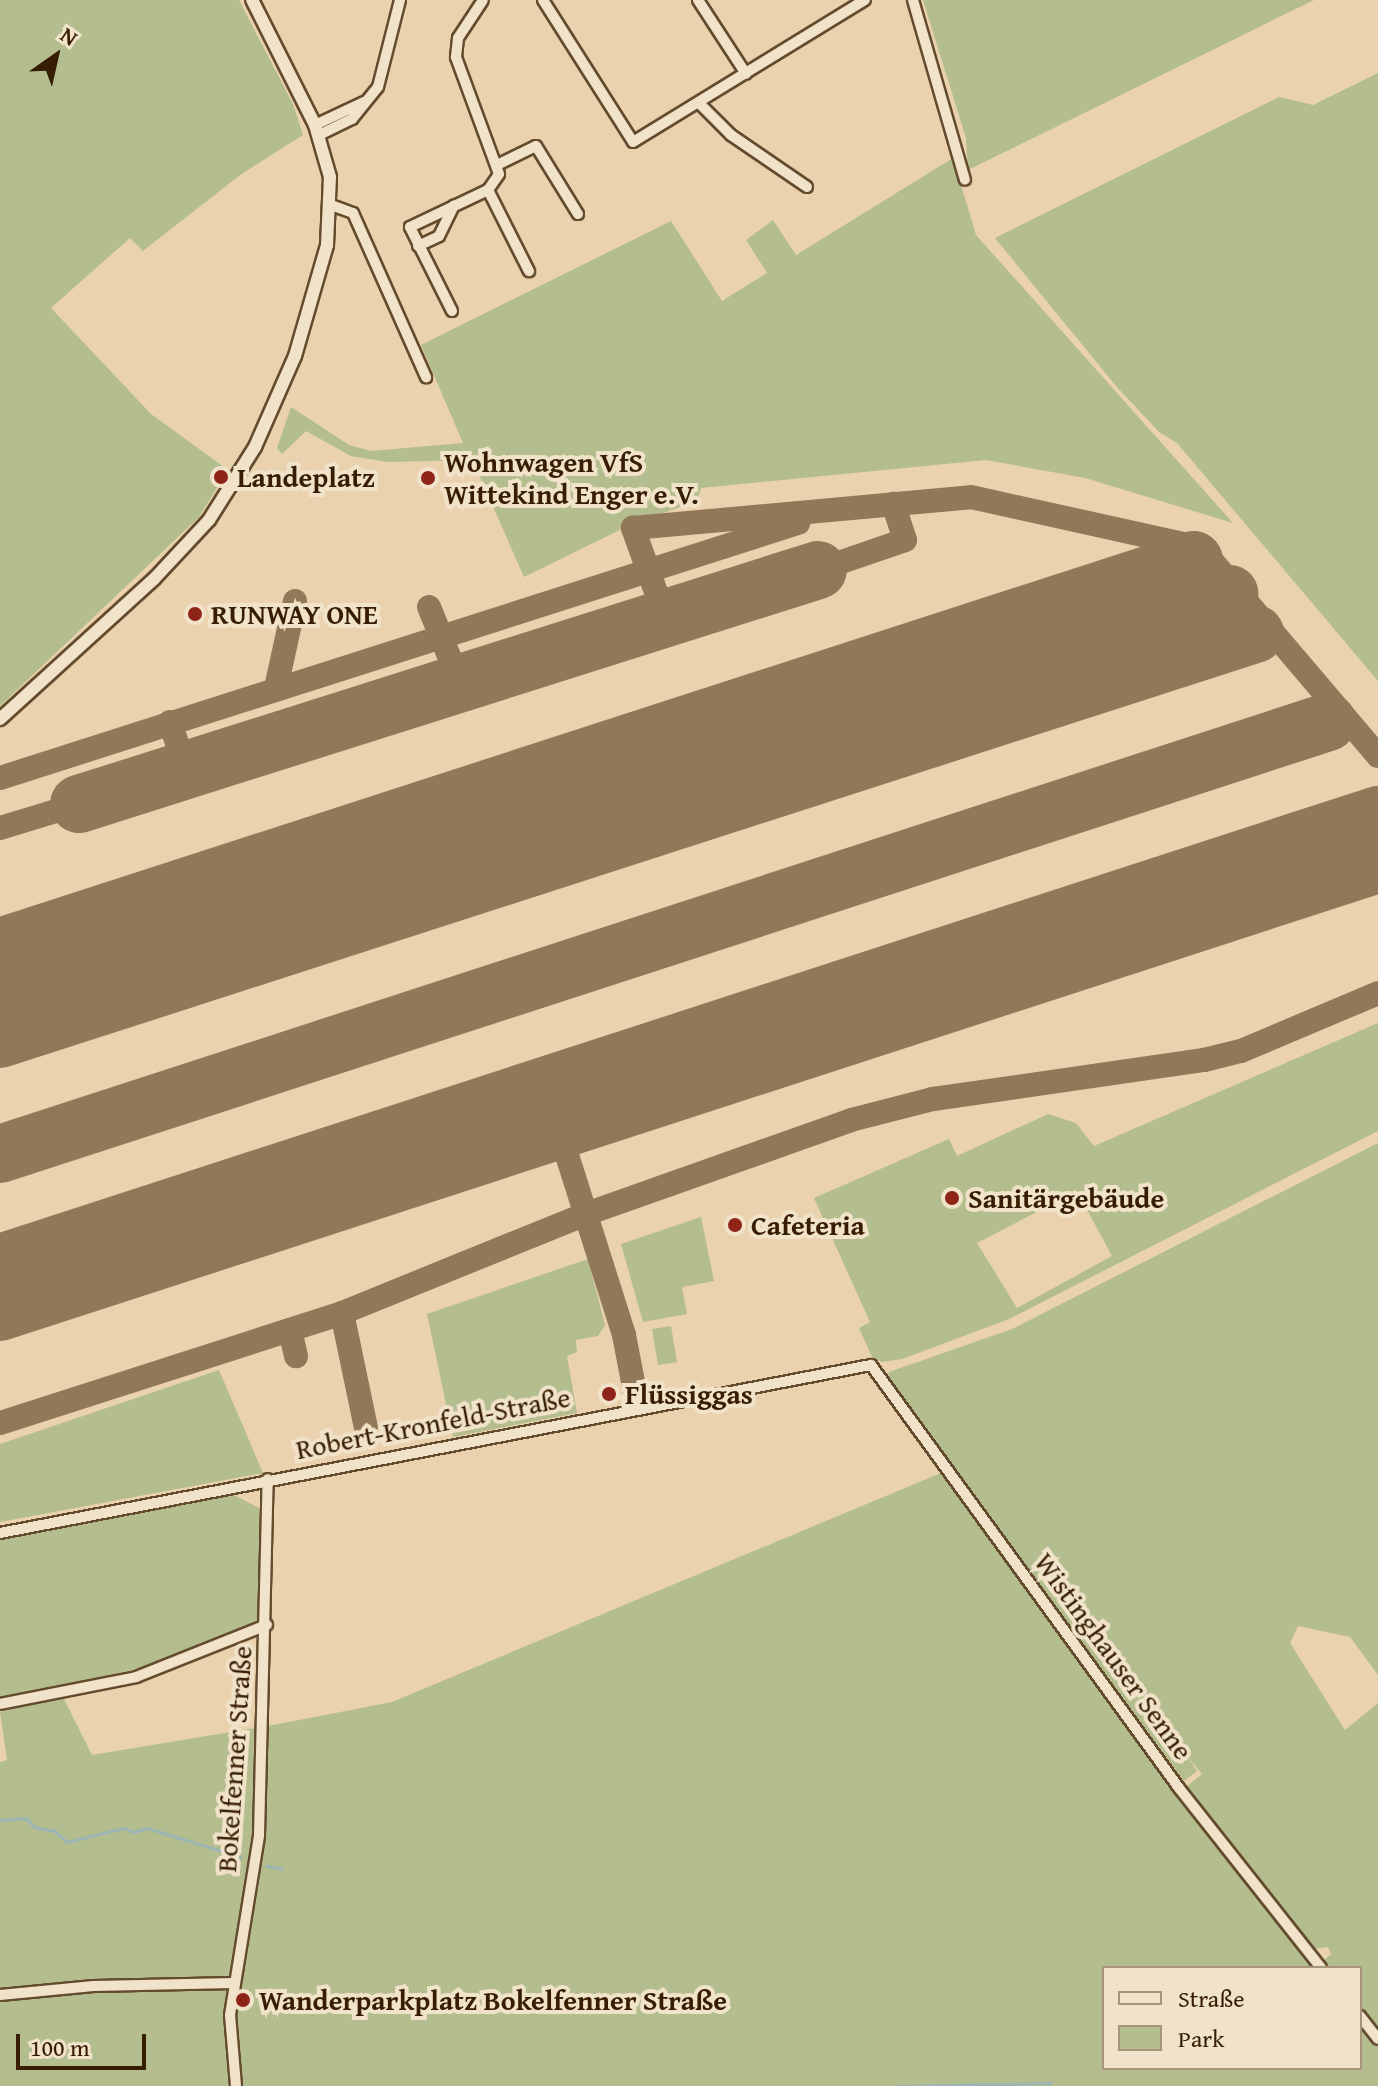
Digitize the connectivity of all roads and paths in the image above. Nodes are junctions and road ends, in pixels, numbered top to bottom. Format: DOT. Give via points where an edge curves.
graph roads {
  1 [pos="252,0"];
  2 [pos="400,0"];
  3 [pos="483,0"];
  4 [pos="543,0"];
  5 [pos="698,0"];
  6 [pos="865,0"];
  7 [pos="913,0"];
  8 [pos="746,74"];
  9 [pos="700,104"];
  10 [pos="317,130"];
  11 [pos="499,164"];
  12 [pos="965,180"];
  13 [pos="807,187"];
  14 [pos="488,190"];
  15 [pos="331,205"];
  16 [pos="454,205"];
  17 [pos="578,214"];
  18 [pos="418,246"];
  19 [pos="529,271"];
  20 [pos="452,311"];
  21 [pos="426,377"];
  22 [pos="0,719"];
  23 [pos="874,1367"];
  24 [pos="268,1479"];
  25 [pos="0,1533"];
  26 [pos="267,1625"];
  27 [pos="0,1704"];
  28 [pos="1319,1966"];
  29 [pos="234,1983"];
  30 [pos="0,1995"];
  31 [pos="1362,2019"];
  32 [pos="1378,2039"];
  33 [pos="236,2086"];
  1 -- 10 [label="street"];
  2 -- 10 [label="street" via="378,87 366,101"];
  3 -- 11 [label="street" via="465,23 456,57"];
  4 -- 9 [label="street" via="633,142"];
  5 -- 8 [label="street"];
  6 -- 8 [label="street"];
  7 -- 12 [label="street"];
  8 -- 9 [label="street"];
  9 -- 13 [label="street" via="731,135"];
  10 -- 15 [label="street"];
  11 -- 14 [label="street" via="496,184"];
  11 -- 17 [label="street" via="536,146"];
  14 -- 16 [label="street"];
  14 -- 19 [label="street"];
  15 -- 21 [label="street" via="353,213"];
  15 -- 22 [label="street" via="327,245 295,356 245,466 170,564"];
  16 -- 18 [label="street" via="439,236"];
  16 -- 18 [label="street" via="410,227"];
  18 -- 20 [label="street"];
  23 -- 24 [label="street, Robert-Kronfeld-Straße" via="868,1364"];
  23 -- 28 [label="street, Wistinghauser Senne" via="1188,1800"];
  24 -- 25 [label="street, Robert-Kronfeld-Straße"];
  24 -- 26 [label="street, Bokelfenner Straße"];
  26 -- 27 [label="street, Bokelfenner Straße" via="136,1677"];
  26 -- 29 [label="street, Bokelfenner Straße" via="259,1835"];
  29 -- 30 [label="street" via="94,1986"];
  29 -- 33 [label="street, Bokelfenner Straße" via="230,2015"];
  31 -- 32 [label="street"];
}
